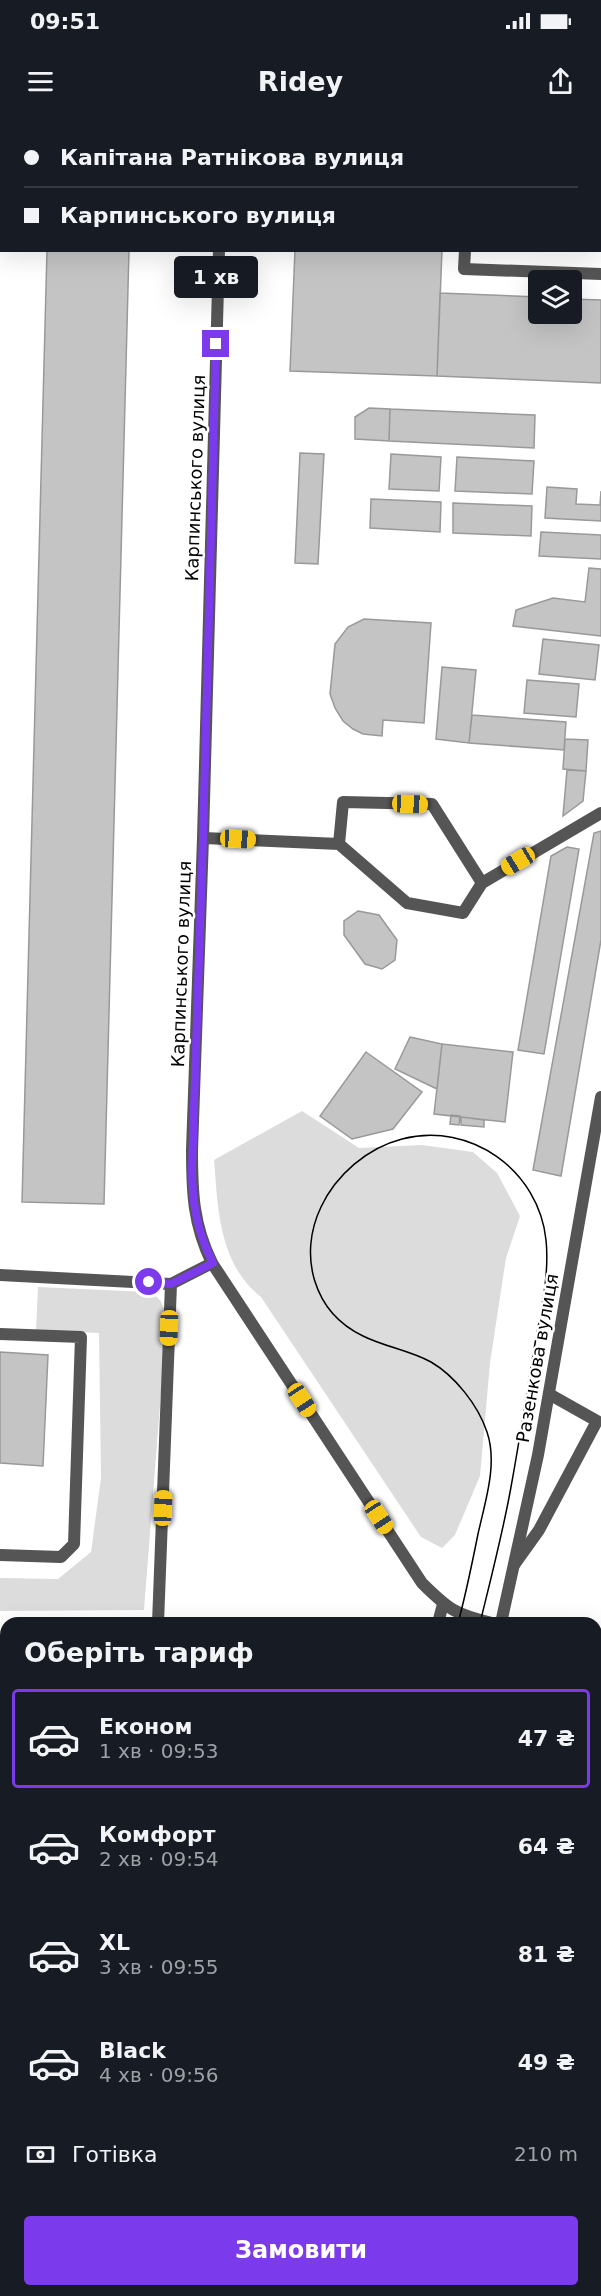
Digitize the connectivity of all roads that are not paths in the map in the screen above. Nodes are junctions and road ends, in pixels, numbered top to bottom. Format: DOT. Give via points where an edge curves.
graph roads {
  1 [pos="219,252"];
  2 [pos="465,252"];
  3 [pos="601,274"];
  4 [pos="601,813"];
  5 [pos="203,838"];
  6 [pos="339,844"];
  7 [pos="482,883"];
  8 [pos="601,1097"];
  9 [pos="213,1263"];
  10 [pos="0,1275"];
  11 [pos="171,1284"];
  12 [pos="0,1334"];
  13 [pos="549,1394"];
  14 [pos="599,1418"];
  15 [pos="0,1555"];
  16 [pos="514,1565"];
  17 [pos="443,1604"];
  18 [pos="158,1617"];
  19 [pos="440,1617"];
  20 [pos="465,1617"];
  21 [pos="502,1617"];
  1 -- 5 [label="street, Карпинського вулиця"];
  2 -- 3 [label="street" via="464,269"];
  4 -- 7 [label="street"];
  5 -- 6 [label="street"];
  5 -- 9 [label="street, Карпинського вулиця" via="192,1186 195,1216"];
  6 -- 7 [label="street" via="406,903 463,913"];
  6 -- 7 [label="street" via="343,802 432,804"];
  8 -- 13 [label="street, Разенкова вулиця"];
  9 -- 11 [label="street"];
  9 -- 17 [label="street, Карпинського вулиця" via="422,1583"];
  10 -- 11 [label="street"];
  11 -- 18 [label="street"];
  12 -- 15 [label="street" via="81,1337 74,1544 61,1557"];
  13 -- 14 [label="street"];
  13 -- 16 [label="street, Разенкова вулиця"];
  14 -- 16 [label="street" via="539,1530"];
  16 -- 21 [label="street, Разенкова вулиця"];
  17 -- 19 [label="street"];
  17 -- 20 [label="street, Карпинського вулиця"];
}
